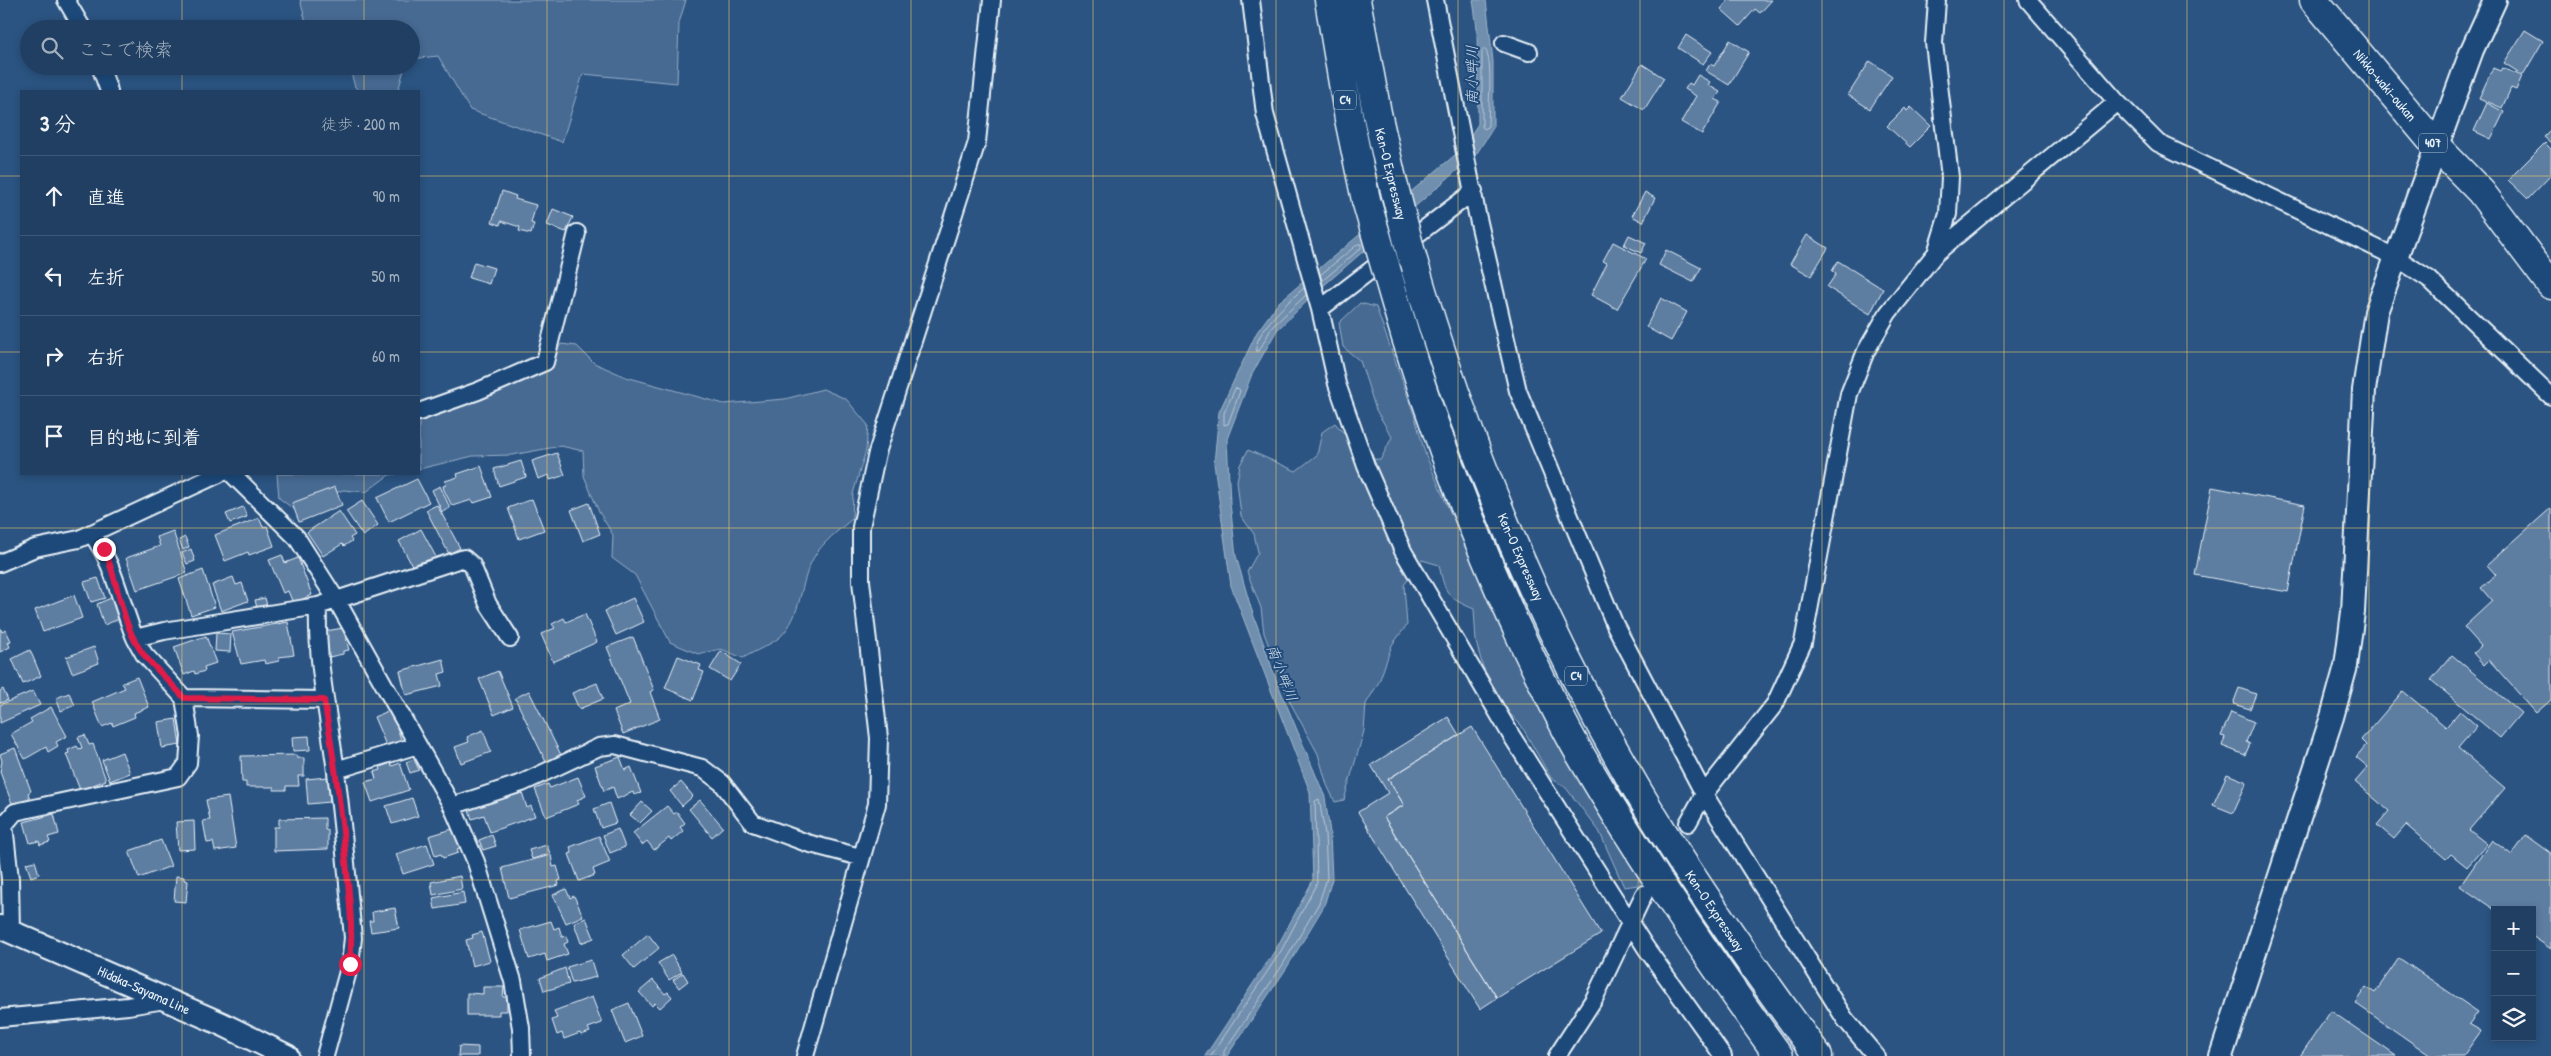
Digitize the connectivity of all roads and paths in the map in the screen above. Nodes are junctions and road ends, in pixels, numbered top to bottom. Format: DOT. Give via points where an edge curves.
graph roads {
  1 [pos="66,0"];
  2 [pos="992,0"];
  3 [pos="1250,0"];
  4 [pos="1329,0"];
  5 [pos="1356,0"];
  6 [pos="1435,0"];
  7 [pos="1938,0"];
  8 [pos="2028,0"];
  9 [pos="2314,0"];
  10 [pos="2495,0"];
  11 [pos="78,20"];
  12 [pos="1504,43"];
  13 [pos="1529,52"];
  14 [pos="103,75"];
  15 [pos="109,90"];
  16 [pos="2117,102"];
  17 [pos="2437,147"];
  18 [pos="1474,191"];
  19 [pos="577,233"];
  20 [pos="1936,253"];
  21 [pos="2398,258"];
  22 [pos="2551,285"];
  23 [pos="1320,310"];
  24 [pos="2551,396"];
  25 [pos="420,412"];
  26 [pos="217,475"];
  27 [pos="241,476"];
  28 [pos="92,533"];
  29 [pos="0,563"];
  30 [pos="337,601"];
  31 [pos="318,606"];
  32 [pos="135,638"];
  33 [pos="510,638"];
  34 [pos="184,698"];
  35 [pos="324,700"];
  36 [pos="418,745"];
  37 [pos="336,770"];
  38 [pos="1704,794"];
  39 [pos="452,806"];
  40 [pos="1688,823"];
  41 [pos="860,857"];
  42 [pos="1644,894"];
  43 [pos="1630,920"];
  44 [pos="6,929"];
  45 [pos="165,1000"];
  46 [pos="0,1018"];
  47 [pos="287,1056"];
  48 [pos="325,1056"];
  49 [pos="522,1056"];
  50 [pos="804,1056"];
  51 [pos="1557,1056"];
  52 [pos="1723,1056"];
  53 [pos="1779,1056"];
  54 [pos="1818,1056"];
  55 [pos="1876,1056"];
  56 [pos="2221,1056"];
  1 -- 11 [label="street"];
  2 -- 41 [label="street" via="977,142 877,453 861,527 861,582 879,738 876,804"];
  3 -- 23 [label="street" via="1265,114"];
  4 -- 53 [label="highway, Ken-O Expressway / C4, bridge" via="1366,200 1412,362 1480,549 1579,752 1677,911"];
  5 -- 54 [label="highway, Ken-O Expressway / C4, bridge" via="1392,179 1439,351 1471,439 1556,638 1656,820 1741,951"];
  6 -- 18 [label="street"];
  7 -- 20 [label="street" via="1934,43 1950,177 1948,214"];
  8 -- 16 [label="street"];
  9 -- 17 [label="highway, Nikko-waki-oukan / 407"];
  10 -- 17 [label="street" via="2472,50"];
  12 -- 13 [label="street"];
  14 -- 15 [label="street"];
  16 -- 20 [label="street"];
  16 -- 21 [label="street" via="2158,143"];
  17 -- 21 [label="street"];
  17 -- 22 [label="highway, Nikko-waki-oukan / 407" via="2480,192"];
  18 -- 23 [label="street"];
  18 -- 38 [label="street" via="1518,392 1616,625"];
  19 -- 25 [label="street" via="545,362"];
  20 -- 38 [label="street" via="1888,313 1866,351 1849,394 1803,643 1775,704"];
  21 -- 24 [label="street" via="2429,279"];
  21 -- 56 [label="street" via="2376,312 2364,390 2353,612 2346,666"];
  23 -- 43 [label="street" via="1337,384 1366,466 1403,551 1511,735"];
  26 -- 28 [label="street"];
  27 -- 30 [label="street" via="298,538"];
  28 -- 29 [label="street" via="36,548"];
  28 -- 32 [label="street" via="111,565"];
  30 -- 31 [label="street"];
  30 -- 33 [label="street" via="464,558 472,565 488,604"];
  30 -- 36 [label="street"];
  31 -- 32 [label="street"];
  31 -- 35 [label="street" via="317,639"];
  32 -- 34 [label="street" via="144,654"];
  34 -- 35 [label="street"];
  34 -- 44 [label="street" via="190,736 188,763 178,777 14,812 4,826"];
  35 -- 37 [label="street"];
  36 -- 37 [label="street"];
  36 -- 39 [label="street"];
  37 -- 48 [label="street" via="353,938 350,964"];
  38 -- 40 [label="street"];
  38 -- 55 [label="street" via="1845,1019"];
  39 -- 41 [label="street" via="522,783 598,747 615,745 702,768 722,783 753,823 807,843"];
  39 -- 49 [label="street" via="476,862 513,981"];
  41 -- 50 [label="street"];
  42 -- 43 [label="street"];
  43 -- 51 [label="street" via="1594,999"];
  43 -- 52 [label="street" via="1646,948"];
  44 -- 45 [label="street, Hidaka-Sayama Line"];
  45 -- 46 [label="street"];
  45 -- 47 [label="street, Hidaka-Sayama Line"];
}
